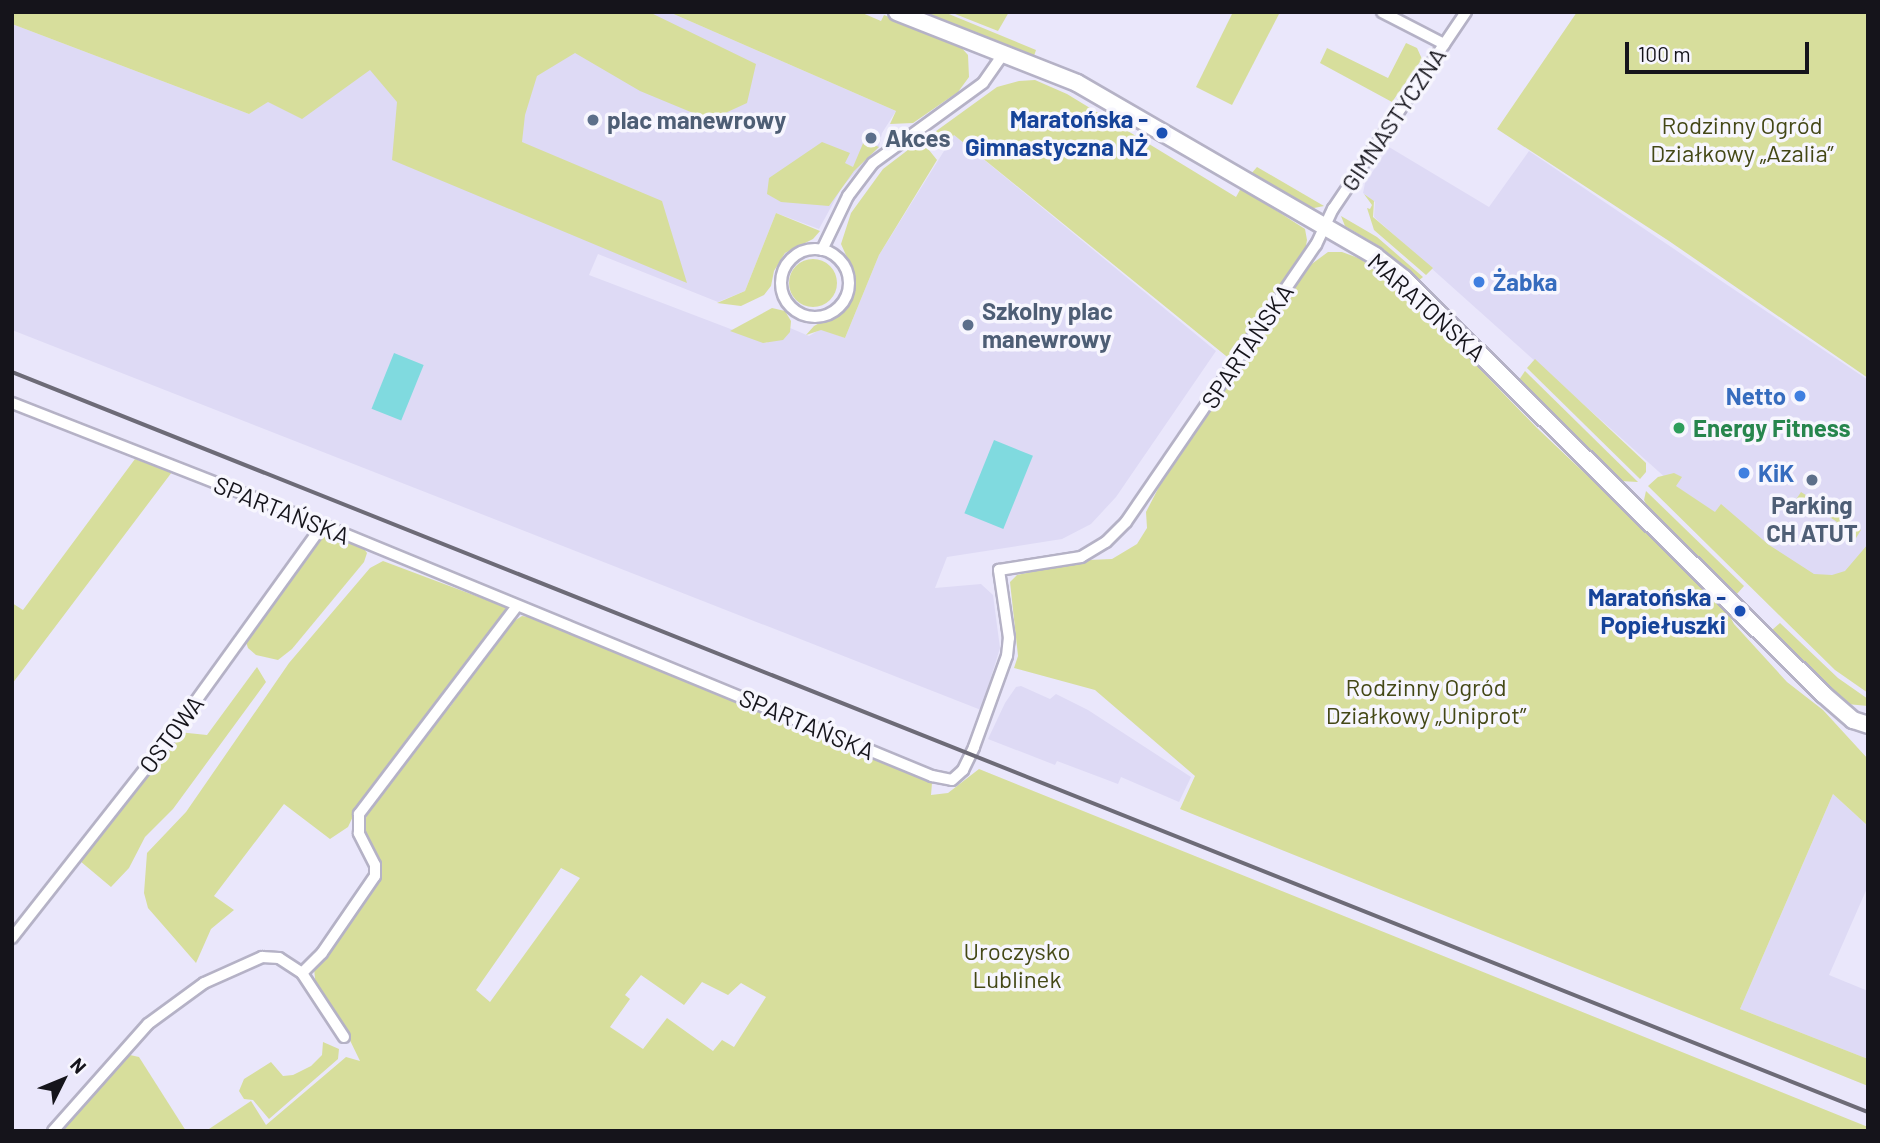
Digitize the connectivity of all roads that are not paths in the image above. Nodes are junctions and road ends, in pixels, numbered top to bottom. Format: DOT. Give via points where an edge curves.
graph roads {
  1 [pos="897,12"];
  2 [pos="1382,12"];
  3 [pos="1466,12"];
  4 [pos="1444,44"];
  5 [pos="1004,53"];
  6 [pos="1324,227"];
  7 [pos="1316,245"];
  8 [pos="822,250"];
  9 [pos="12,402"];
  10 [pos="323,525"];
  11 [pos="516,607"];
  12 [pos="1868,725"];
  13 [pos="12,938"];
  14 [pos="302,973"];
  15 [pos="344,1037"];
  16 [pos="53,1131"];
  1 -- 5 [label="main road, MARATOŃSKA"];
  2 -- 4 [label="street"];
  3 -- 4 [label="street, GIMNASTYCZNA"];
  4 -- 6 [label="street, GIMNASTYCZNA"];
  5 -- 6 [label="main road, MARATOŃSKA" via="1100,96"];
  5 -- 8 [label="street" via="983,83 873,163 848,195"];
  6 -- 7 [label="street, GIMNASTYCZNA"];
  6 -- 12 [label="main road, MARATOŃSKA" via="1394,270 1823,694 1853,720"];
  7 -- 11 [label="street, SPARTAŃSKA" via="1116,533 1098,548 1070,560 999,570 1008,652 974,747 954,779 932,776"];
  8 -- 8 [label="street" via="801,251 791,258 781,278 786,301 804,315 835,310 847,293 849,282 842,262"];
  9 -- 10 [label="street, SPARTAŃSKA"];
  10 -- 11 [label="street, SPARTAŃSKA"];
  10 -- 13 [label="street, OSTOWA" via="167,741"];
  11 -- 14 [label="street" via="359,814 359,833 375,865 375,876 322,953"];
  14 -- 15 [label="street"];
  14 -- 16 [label="street" via="279,958 262,957 204,983 148,1024"];
}
